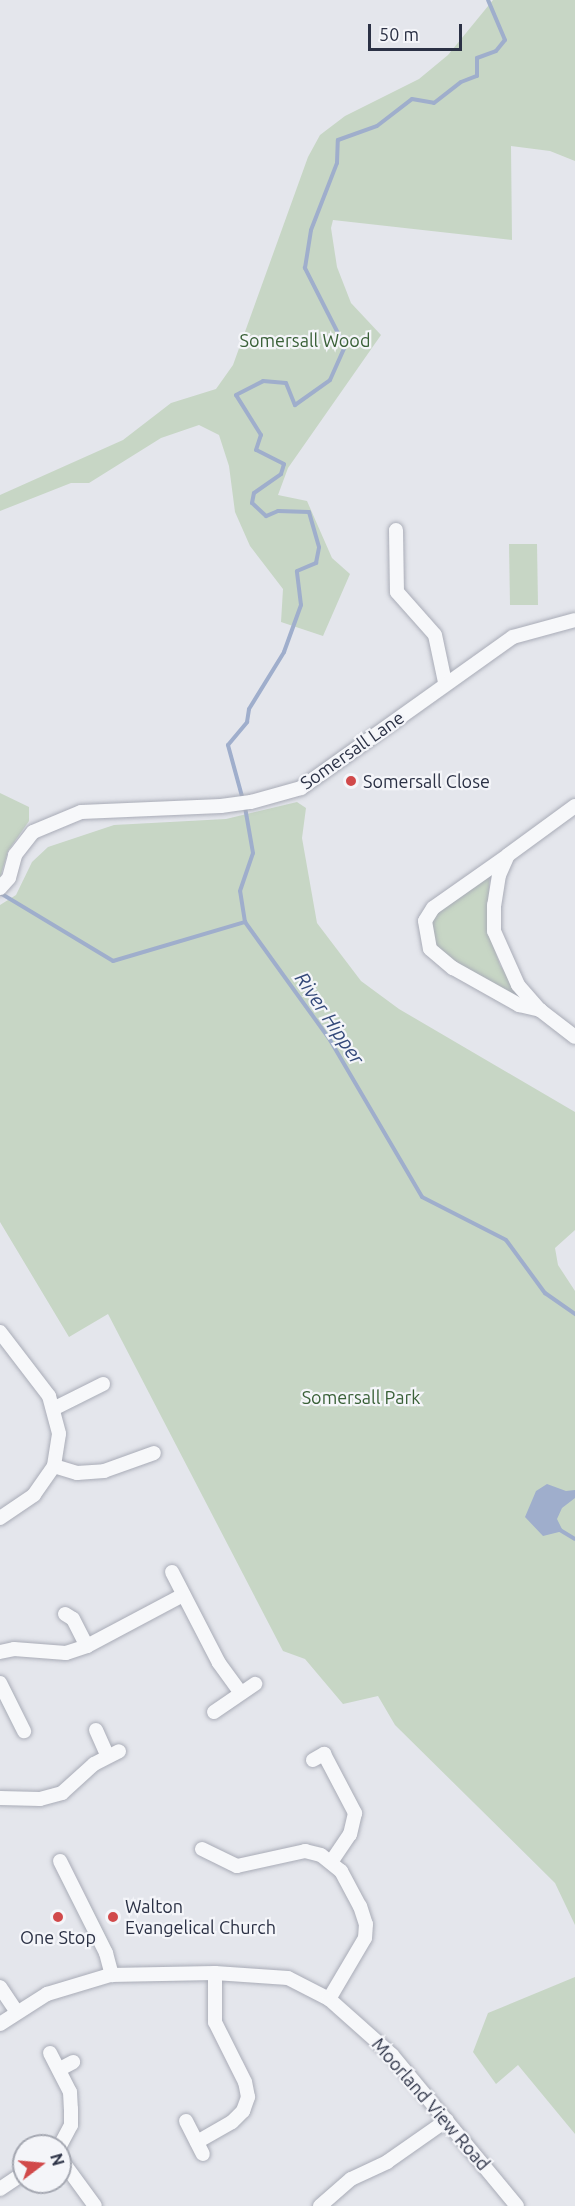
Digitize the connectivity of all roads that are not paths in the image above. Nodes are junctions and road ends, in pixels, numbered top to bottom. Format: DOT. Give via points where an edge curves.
graph roads {
  1 [pos="396,530"];
  2 [pos="575,620"];
  3 [pos="445,682"];
  4 [pos="575,806"];
  5 [pos="508,855"];
  6 [pos="5,883"];
  7 [pos="540,1010"];
  8 [pos="575,1037"];
  9 [pos="0,1332"];
  10 [pos="103,1384"];
  11 [pos="52,1409"];
  12 [pos="154,1453"];
  13 [pos="54,1466"];
  14 [pos="0,1518"];
  15 [pos="172,1572"];
  16 [pos="183,1596"];
  17 [pos="65,1614"];
  18 [pos="87,1646"];
  19 [pos="0,1652"];
  20 [pos="0,1683"];
  21 [pos="255,1684"];
  22 [pos="241,1693"];
  23 [pos="214,1712"];
  24 [pos="96,1730"];
  25 [pos="24,1731"];
  26 [pos="313,1760"];
  27 [pos="0,1798"];
  28 [pos="202,1849"];
  29 [pos="60,1861"];
  30 [pos="332,1861"];
  31 [pos="215,1973"];
  32 [pos="112,1975"];
  33 [pos="0,1986"];
  34 [pos="329,1999"];
  35 [pos="16,2011"];
  36 [pos="0,2024"];
  37 [pos="50,2053"];
  38 [pos="73,2062"];
  39 [pos="60,2069"];
  40 [pos="447,2120"];
  41 [pos="186,2121"];
  42 [pos="66,2134"];
  43 [pos="72,2174"];
  44 [pos="328,2204"];
  45 [pos="95,2206"];
  46 [pos="517,2206"];
  1 -- 3 [label="street" via="397,592 435,635"];
  2 -- 3 [label="street, Somersall Lane" via="513,637"];
  3 -- 6 [label="street, Somersall Lane" via="314,782 251,802 221,806 81,812 33,832 15,855"];
  4 -- 5 [label="street"];
  5 -- 7 [label="street" via="499,875 494,931 518,984"];
  5 -- 7 [label="street" via="433,908 425,921 430,949 453,968 519,1005"];
  7 -- 8 [label="street"];
  9 -- 11 [label="street" via="27,1363 49,1396"];
  10 -- 11 [label="street"];
  11 -- 13 [label="street" via="59,1434"];
  12 -- 13 [label="street" via="104,1471 77,1473"];
  13 -- 14 [label="street" via="34,1495"];
  15 -- 16 [label="street"];
  16 -- 18 [label="street"];
  16 -- 22 [label="street" via="219,1663"];
  17 -- 18 [label="street" via="73,1619"];
  18 -- 19 [label="street" via="66,1653 14,1649"];
  20 -- 25 [label="street" via="22,1712"];
  21 -- 22 [label="street"];
  22 -- 23 [label="street"];
  24 -- 27 [label="street" via="113,1753 62,1793 40,1799"];
  26 -- 30 [label="street" via="324,1754 355,1813 350,1834"];
  28 -- 30 [label="street" via="237,1866 305,1851"];
  29 -- 32 [label="street" via="106,1953"];
  30 -- 34 [label="street" via="341,1871 366,1924 365,1938"];
  31 -- 32 [label="street, Moorland View Road"];
  31 -- 34 [label="street, Moorland View Road" via="288,1978"];
  31 -- 41 [label="street" via="215,2022 245,2082 248,2097 243,2111 200,2148"];
  32 -- 35 [label="street, Moorland View Road" via="62,1988"];
  33 -- 35 [label="street"];
  34 -- 40 [label="street, Moorland View Road" via="392,2055"];
  35 -- 36 [label="street, Moorland View Road"];
  37 -- 39 [label="street"];
  38 -- 39 [label="street"];
  39 -- 42 [label="street" via="72,2109"];
  40 -- 44 [label="street" via="387,2162 351,2179"];
  40 -- 46 [label="street, Moorland View Road"];
  43 -- 45 [label="street"];
}
